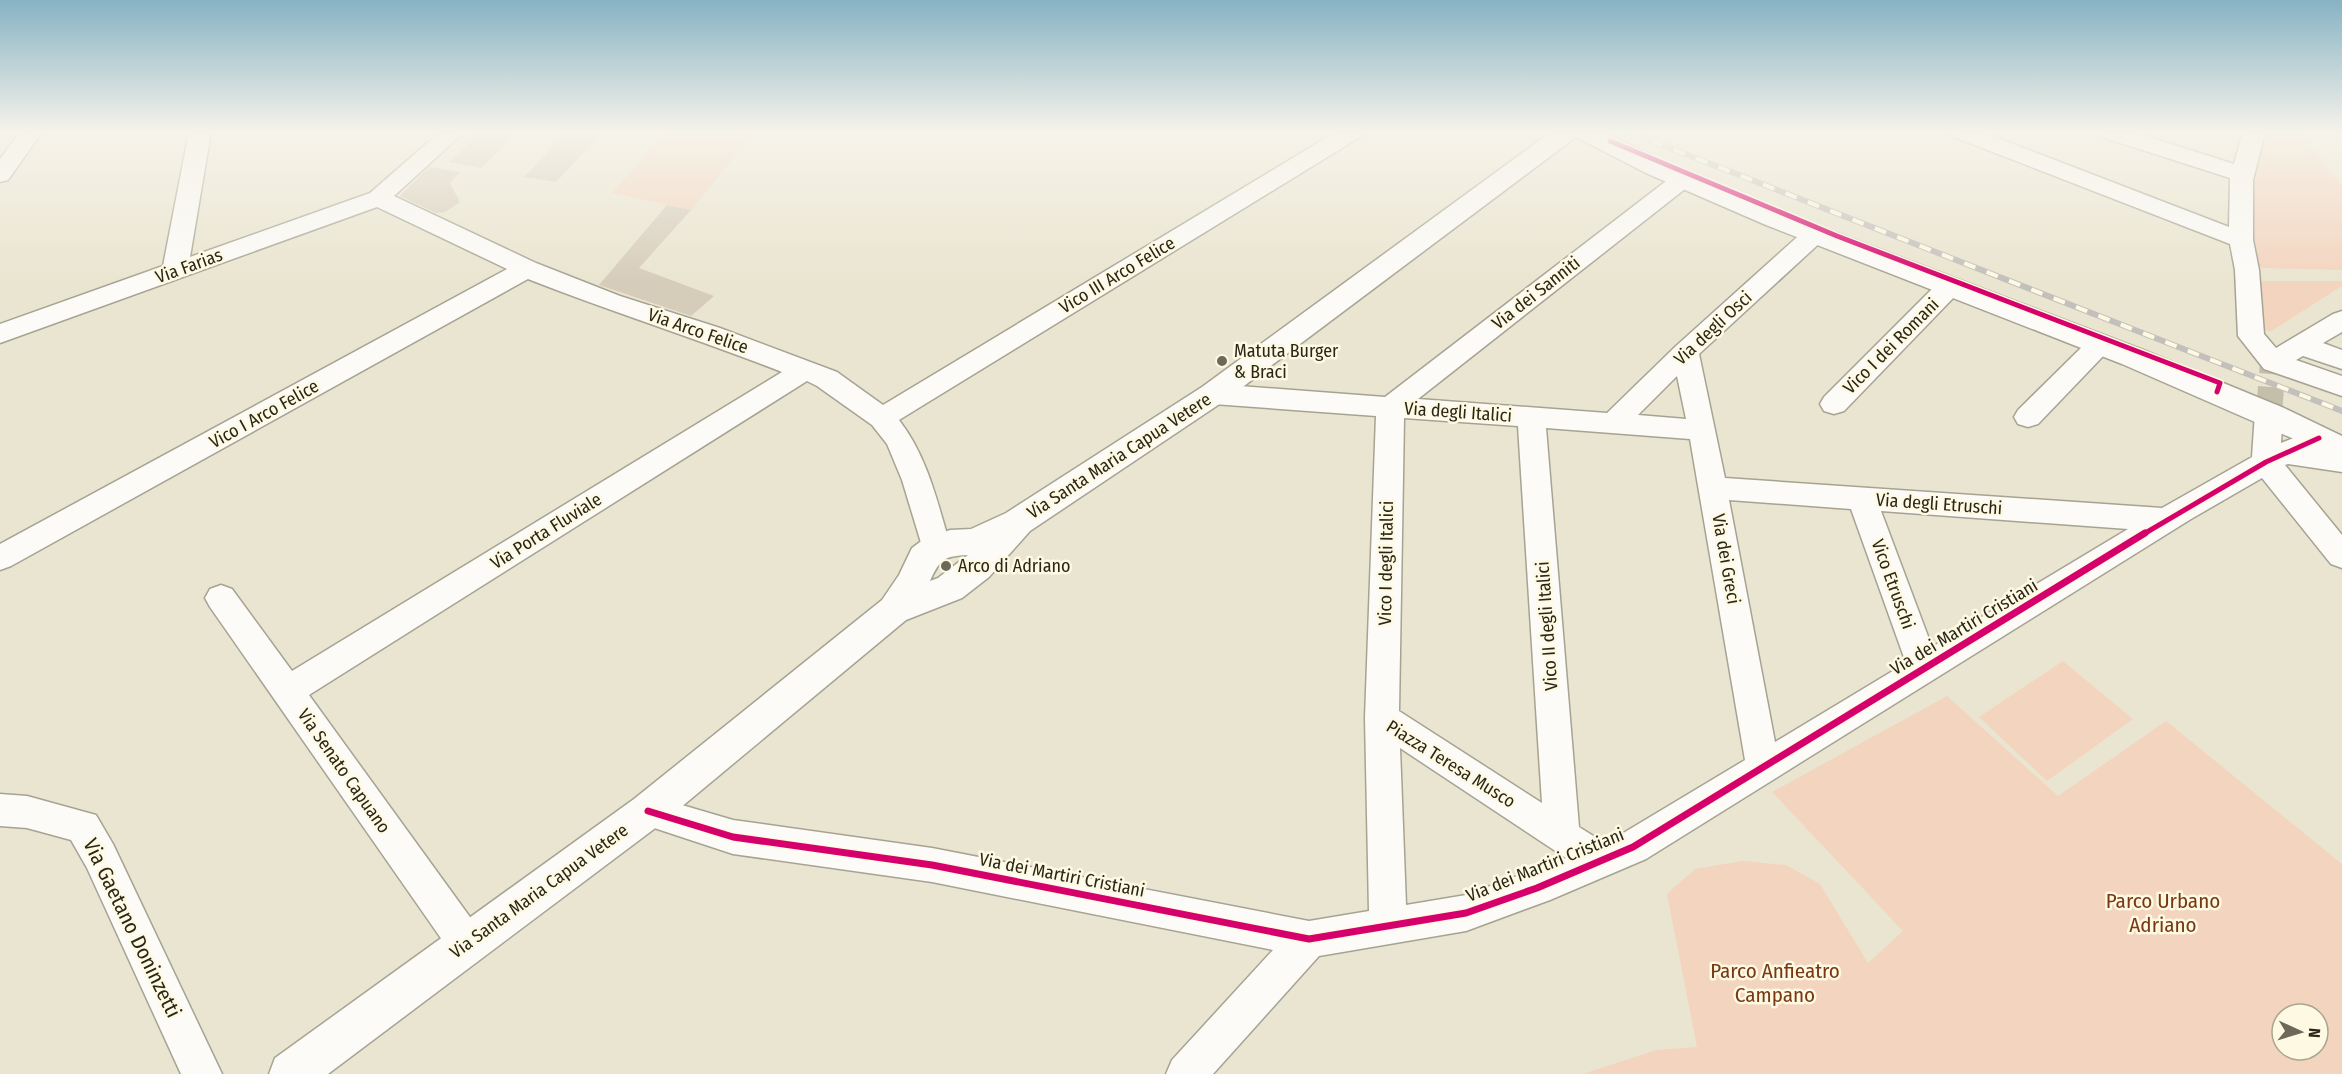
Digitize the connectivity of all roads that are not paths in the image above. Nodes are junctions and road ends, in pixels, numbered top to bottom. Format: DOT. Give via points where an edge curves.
graph roads {
  1 [pos="191,182"];
  2 [pos="396,182"];
  3 [pos="1270,182"];
  4 [pos="1499,182"];
  5 [pos="1679,182"];
  6 [pos="1687,182"];
  7 [pos="2091,182"];
  8 [pos="2243,182"];
  9 [pos="378,198"];
  10 [pos="1814,235"];
  11 [pos="2241,240"];
  12 [pos="527,269"];
  13 [pos="175,271"];
  14 [pos="1948,288"];
  15 [pos="2342,320"];
  16 [pos="0,334"];
  17 [pos="2099,345"];
  18 [pos="2300,345"];
  19 [pos="1685,352"];
  20 [pos="2342,360"];
  21 [pos="2273,362"];
  22 [pos="805,370"];
  23 [pos="2342,386"];
  24 [pos="1213,394"];
  25 [pos="1834,404"];
  26 [pos="1390,407"];
  27 [pos="2269,413"];
  28 [pos="1532,417"];
  29 [pos="2028,417"];
  30 [pos="882,418"];
  31 [pos="1614,423"];
  32 [pos="1702,430"];
  33 [pos="2330,443"];
  34 [pos="2276,457"];
  35 [pos="2342,461"];
  36 [pos="1713,488"];
  37 [pos="1862,499"];
  38 [pos="2166,520"];
  39 [pos="1018,522"];
  40 [pos="936,548"];
  41 [pos="2342,555"];
  42 [pos="0,558"];
  43 [pos="221,598"];
  44 [pos="894,610"];
  45 [pos="1924,668"];
  46 [pos="288,691"];
  47 [pos="1382,718"];
  48 [pos="1763,767"];
  49 [pos="0,810"];
  50 [pos="648,811"];
  51 [pos="1562,836"];
  52 [pos="1601,861"];
  53 [pos="1388,926"];
  54 [pos="1310,939"];
  55 [pos="467,944"];
  56 [pos="202,1074"];
  57 [pos="291,1074"];
  58 [pos="1186,1074"];
  1 -- 13 [label="street"];
  2 -- 9 [label="street"];
  3 -- 30 [label="street, Vico III Arco Felice"];
  4 -- 24 [label="main road, Via Santa Maria Capua Vetere"];
  5 -- 26 [label="street, Via dei Sanniti"];
  6 -- 10 [label="main road"];
  7 -- 11 [label="street"];
  8 -- 11 [label="street"];
  9 -- 12 [label="street, Via Arco Felice"];
  9 -- 13 [label="street, Via Farias"];
  10 -- 14 [label="main road"];
  10 -- 19 [label="street, Via degli Osci"];
  11 -- 21 [label="street" via="2251,336"];
  12 -- 22 [label="street, Via Arco Felice"];
  12 -- 42 [label="street, Vico I Arco Felice"];
  13 -- 16 [label="street, Via Farias"];
  14 -- 17 [label="main road"];
  14 -- 25 [label="street, Vico I dei Romani"];
  15 -- 18 [label="street"];
  17 -- 27 [label="main road"];
  17 -- 29 [label="street"];
  18 -- 20 [label="street"];
  18 -- 21 [label="street"];
  19 -- 31 [label="street, Via degli Osci"];
  19 -- 32 [label="street, Via dei Greci"];
  21 -- 23 [label="street"];
  22 -- 30 [label="street, Via Arco Felice" via="827,379"];
  22 -- 46 [label="street, Via Porta Fluviale"];
  24 -- 26 [label="street, Via degli Italici"];
  24 -- 39 [label="main road, Via Santa Maria Capua Vetere"];
  26 -- 28 [label="street, Via degli Italici"];
  26 -- 47 [label="street, Vico I degli Italici"];
  27 -- 33 [label="main road"];
  27 -- 34 [label="street"];
  28 -- 31 [label="street, Via degli Italici"];
  28 -- 51 [label="street, Vico II degli Italici"];
  30 -- 40 [label="street, Via Arco Felice" via="899,440 916,480"];
  31 -- 32 [label="street, Via degli Italici"];
  32 -- 36 [label="street, Via dei Greci"];
  33 -- 34 [label="street, Via dei Martiri Cristiani"];
  34 -- 35 [label="street"];
  34 -- 38 [label="street, Via dei Martiri Cristiani"];
  34 -- 41 [label="street"];
  36 -- 37 [label="street, Via degli Etruschi"];
  36 -- 48 [label="street, Via dei Greci"];
  37 -- 38 [label="street, Via degli Etruschi"];
  37 -- 45 [label="street, Vico Etruschi"];
  38 -- 45 [label="street, Via dei Martiri Cristiani"];
  39 -- 40 [label="main road" via="975,542"];
  39 -- 44 [label="main road" via="977,568 950,588"];
  40 -- 44 [label="main road" via="924,557"];
  43 -- 46 [label="street, Via Senato Capuano"];
  44 -- 50 [label="main road, Via Santa Maria Capua Vetere"];
  45 -- 48 [label="street, Via dei Martiri Cristiani"];
  46 -- 55 [label="street, Via Senato Capuano"];
  47 -- 51 [label="street, Piazza Teresa Musco"];
  47 -- 53 [label="street, Piazza Teresa Musco"];
  48 -- 52 [label="street, Via dei Martiri Cristiani" via="1633,847"];
  49 -- 56 [label="street, Via Gaetano Doninzetti" via="27,812 83,827"];
  50 -- 54 [label="street, Via dei Martiri Cristiani" via="733,837 932,866"];
  50 -- 55 [label="main road, Via Santa Maria Capua Vetere"];
  51 -- 52 [label="street, Piazza Teresa Musco"];
  52 -- 53 [label="street, Via dei Martiri Cristiani" via="1466,914"];
  53 -- 54 [label="street, Via dei Martiri Cristiani"];
  54 -- 58 [label="street"];
  55 -- 57 [label="main road, Via Santa Maria Capua Vetere"];
}
